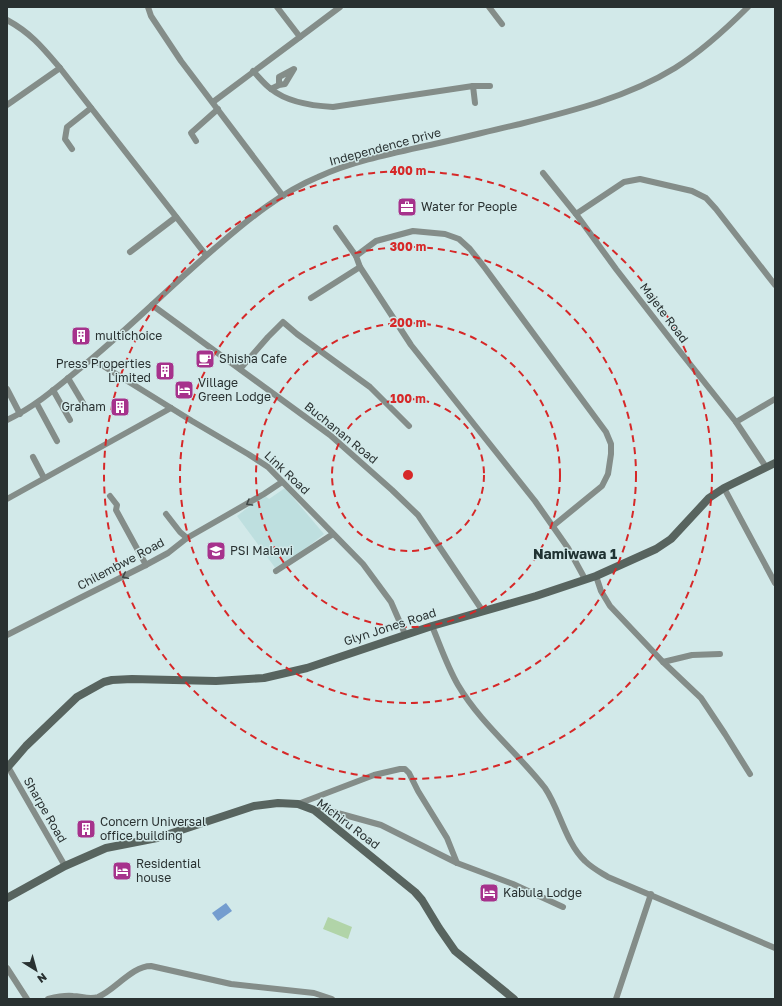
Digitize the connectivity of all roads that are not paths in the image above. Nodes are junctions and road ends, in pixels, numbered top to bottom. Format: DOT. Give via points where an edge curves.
graph roads {
  1 [pos="148,7"];
  2 [pos="277,7"];
  3 [pos="340,7"];
  4 [pos="489,7"];
  5 [pos="748,7"];
  6 [pos="7,20"];
  7 [pos="502,24"];
  8 [pos="300,37"];
  9 [pos="60,68"];
  10 [pos="253,72"];
  11 [pos="279,85"];
  12 [pos="473,86"];
  13 [pos="490,86"];
  14 [pos="271,89"];
  15 [pos="212,102"];
  16 [pos="475,103"];
  17 [pos="7,105"];
  18 [pos="91,108"];
  19 [pos="218,109"];
  20 [pos="196,141"];
  21 [pos="72,149"];
  22 [pos="543,173"];
  23 [pos="283,196"];
  24 [pos="576,214"];
  25 [pos="176,217"];
  26 [pos="336,228"];
  27 [pos="130,252"];
  28 [pos="206,255"];
  29 [pos="356,256"];
  30 [pos="360,267"];
  31 [pos="775,273"];
  32 [pos="769,277"];
  33 [pos="775,285"];
  34 [pos="311,298"];
  35 [pos="152,305"];
  36 [pos="92,359"];
  37 [pos="240,369"];
  38 [pos="68,378"];
  39 [pos="7,389"];
  40 [pos="53,390"];
  41 [pos="775,399"];
  42 [pos="83,403"];
  43 [pos="37,404"];
  44 [pos="171,408"];
  45 [pos="20,414"];
  46 [pos="7,420"];
  47 [pos="70,420"];
  48 [pos="736,422"];
  49 [pos="409,426"];
  50 [pos="57,441"];
  51 [pos="33,457"];
  52 [pos="775,463"];
  53 [pos="766,467"];
  54 [pos="44,478"];
  55 [pos="282,482"];
  56 [pos="724,488"];
  57 [pos="110,496"];
  58 [pos="7,498"];
  59 [pos="166,514"];
  60 [pos="552,526"];
  61 [pos="333,534"];
  62 [pos="187,538"];
  63 [pos="146,565"];
  64 [pos="276,571"];
  65 [pos="596,576"];
  66 [pos="585,579"];
  67 [pos="775,583"];
  68 [pos="481,611"];
  69 [pos="432,626"];
  70 [pos="405,634"];
  71 [pos="7,635"];
  72 [pos="720,654"];
  73 [pos="663,662"];
  74 [pos="7,766"];
  75 [pos="750,774"];
  76 [pos="298,804"];
  77 [pos="314,810"];
  78 [pos="457,863"];
  79 [pos="65,866"];
  80 [pos="650,894"];
  81 [pos="7,898"];
  82 [pos="563,907"];
  83 [pos="775,948"];
  84 [pos="7,968"];
  85 [pos="26,998"];
  86 [pos="34,999"];
  87 [pos="48,999"];
  88 [pos="332,999"];
  89 [pos="514,999"];
  90 [pos="616,999"];
  1 -- 15 [label="street" via="166,40"];
  2 -- 8 [label="street"];
  3 -- 8 [label="street"];
  4 -- 7 [label="street"];
  5 -- 23 [label="street, Independence Drive" via="702,49 674,69 630,91 563,113 351,165 318,176"];
  6 -- 9 [label="street" via="37,41"];
  8 -- 10 [label="street"];
  9 -- 17 [label="street"];
  9 -- 18 [label="street"];
  10 -- 14 [label="street"];
  10 -- 15 [label="street"];
  11 -- 14 [label="street"];
  12 -- 13 [label="street"];
  12 -- 14 [label="street" via="333,107 313,106"];
  12 -- 16 [label="street"];
  15 -- 19 [label="street"];
  18 -- 21 [label="street" via="67,127 65,139"];
  18 -- 25 [label="street"];
  19 -- 20 [label="street" via="191,133"];
  19 -- 23 [label="street"];
  22 -- 24 [label="street, Majete Road"];
  23 -- 28 [label="street, Independence Drive" via="243,224"];
  24 -- 32 [label="street" via="624,182 640,179 692,191 706,198"];
  24 -- 48 [label="street, Majete Road"];
  25 -- 27 [label="street"];
  25 -- 28 [label="street"];
  26 -- 29 [label="street"];
  28 -- 35 [label="street, Independence Drive"];
  29 -- 30 [label="street"];
  29 -- 60 [label="street" via="376,241 413,231 445,234 459,239 485,268 606,432 611,444 611,454 608,474 602,486"];
  30 -- 34 [label="street"];
  30 -- 60 [label="street" via="411,345"];
  31 -- 32 [label="street"];
  32 -- 33 [label="street"];
  35 -- 36 [label="street, Independence Drive"];
  35 -- 37 [label="street, Buchanan Road"];
  36 -- 38 [label="street, Independence Drive"];
  36 -- 44 [label="street, Link Road"];
  37 -- 49 [label="street" via="283,322 370,387"];
  37 -- 68 [label="street, Buchanan Road" via="330,435 418,515"];
  38 -- 40 [label="street, Independence Drive"];
  38 -- 42 [label="street"];
  39 -- 45 [label="street"];
  40 -- 43 [label="street, Independence Drive"];
  40 -- 47 [label="street"];
  41 -- 48 [label="street"];
  43 -- 45 [label="street, Independence Drive"];
  43 -- 50 [label="street"];
  44 -- 54 [label="street"];
  44 -- 55 [label="street, Link Road" via="268,467"];
  45 -- 46 [label="street, Independence Drive"];
  48 -- 53 [label="street, Majete Road"];
  51 -- 54 [label="street"];
  52 -- 53 [label="street, Glyn Jones Road"];
  53 -- 56 [label="street, Glyn Jones Road"];
  54 -- 58 [label="street"];
  55 -- 61 [label="street, Link Road"];
  55 -- 62 [label="street, Chilembwe Road, one-way"];
  56 -- 65 [label="street, Glyn Jones Road" via="709,498 671,538 656,549"];
  56 -- 67 [label="street"];
  57 -- 63 [label="street"];
  59 -- 62 [label="street"];
  60 -- 66 [label="street"];
  61 -- 64 [label="street"];
  61 -- 70 [label="street, Link Road" via="362,564 391,602"];
  62 -- 63 [label="street, Chilembwe Road" via="168,553"];
  63 -- 71 [label="street, Chilembwe Road, one-way"];
  65 -- 66 [label="street, Glyn Jones Road"];
  65 -- 73 [label="street" via="610,606"];
  66 -- 68 [label="street, Glyn Jones Road"];
  68 -- 69 [label="street, Glyn Jones Road"];
  69 -- 70 [label="street, Glyn Jones Road"];
  69 -- 80 [label="street" via="457,684 485,721 545,788 579,854 608,877"];
  70 -- 74 [label="street, Glyn Jones Road" via="307,668 264,678 216,681 132,679 104,682 77,697"];
  72 -- 73 [label="street" via="692,655"];
  73 -- 75 [label="street" via="701,698"];
  74 -- 79 [label="street, Sharpe Road"];
  76 -- 77 [label="street, Michiru Road"];
  76 -- 78 [label="street" via="374,775 405,769 447,838"];
  76 -- 79 [label="street, Michiru Road" via="254,806 157,838 106,848"];
  77 -- 78 [label="street" via="323,809 381,825"];
  77 -- 89 [label="street, Michiru Road" via="415,892 455,951"];
  78 -- 82 [label="street" via="513,884"];
  79 -- 81 [label="street, Michiru Road"];
  80 -- 83 [label="street"];
  80 -- 90 [label="street"];
  84 -- 85 [label="street"];
  85 -- 86 [label="street"];
  87 -- 88 [label="street" via="64,996 96,998 137,970 151,966 232,984 314,993"];
}
